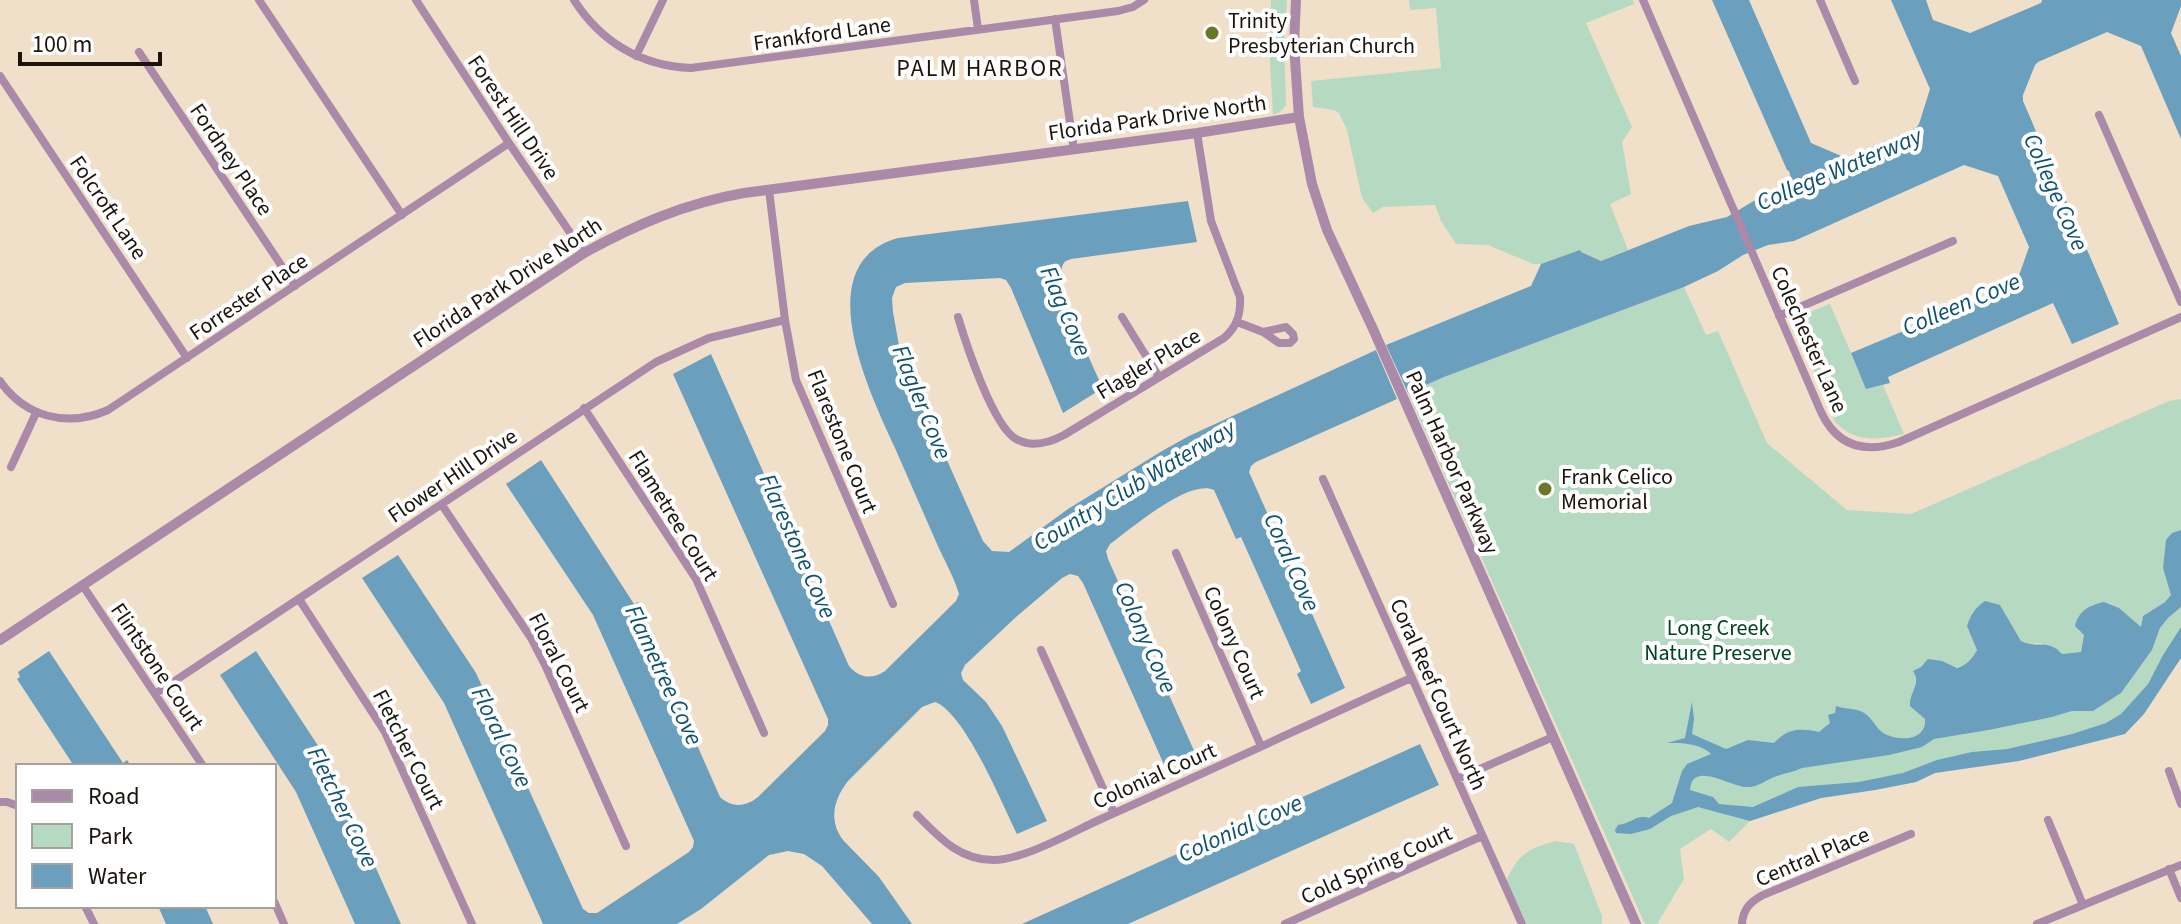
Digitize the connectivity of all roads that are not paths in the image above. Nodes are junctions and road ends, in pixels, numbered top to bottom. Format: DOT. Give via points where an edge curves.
graph roads {
  1 [pos="259,0"];
  2 [pos="416,0"];
  3 [pos="574,0"];
  4 [pos="663,0"];
  5 [pos="974,0"];
  6 [pos="1144,0"];
  7 [pos="1296,0"];
  8 [pos="1643,0"];
  9 [pos="1820,0"];
  10 [pos="1055,19"];
  11 [pos="978,29"];
  12 [pos="139,52"];
  13 [pos="636,56"];
  14 [pos="0,76"];
  15 [pos="1855,81"];
  16 [pos="2099,115"];
  17 [pos="1299,117"];
  18 [pos="1197,133"];
  19 [pos="509,143"];
  20 [pos="1074,150"];
  21 [pos="769,190"];
  22 [pos="402,215"];
  23 [pos="1953,241"];
  24 [pos="584,253"];
  25 [pos="295,286"];
  26 [pos="2181,302"];
  27 [pos="1779,316"];
  28 [pos="958,317"];
  29 [pos="1122,317"];
  30 [pos="2181,317"];
  31 [pos="785,320"];
  32 [pos="1237,322"];
  33 [pos="1263,332"];
  34 [pos="187,358"];
  35 [pos="1159,377"];
  36 [pos="0,381"];
  37 [pos="584,408"];
  38 [pos="36,413"];
  39 [pos="11,467"];
  40 [pos="1323,479"];
  41 [pos="442,505"];
  42 [pos="1176,553"];
  43 [pos="83,586"];
  44 [pos="299,599"];
  45 [pos="893,604"];
  46 [pos="0,640"];
  47 [pos="1041,650"];
  48 [pos="1411,678"];
  49 [pos="155,694"];
  50 [pos="764,733"];
  51 [pos="1553,737"];
  52 [pos="1261,746"];
  53 [pos="202,764"];
  54 [pos="2169,771"];
  55 [pos="1457,779"];
  56 [pos="2181,804"];
  57 [pos="1114,813"];
  58 [pos="917,815"];
  59 [pos="2048,820"];
  60 [pos="1911,834"];
  61 [pos="1482,836"];
  62 [pos="626,846"];
  63 [pos="2181,865"];
  64 [pos="2169,869"];
  65 [pos="2181,898"];
  66 [pos="2083,905"];
  67 [pos="276,906"];
  68 [pos="284,924"];
  69 [pos="472,924"];
  70 [pos="1285,924"];
  71 [pos="1522,924"];
  72 [pos="1636,924"];
  73 [pos="1742,924"];
  74 [pos="2037,924"];
  1 -- 22 [label="street"];
  2 -- 19 [label="street, Forest Hill Drive"];
  3 -- 13 [label="street, Frankford Lane" via="598,31"];
  4 -- 13 [label="street"];
  5 -- 11 [label="street"];
  6 -- 10 [label="street, Frankford Lane" via="1118,11"];
  7 -- 17 [label="street, Palm Harbor Parkway"];
  8 -- 27 [label="street, Colechester Lane"];
  9 -- 15 [label="street"];
  10 -- 11 [label="street, Frankford Lane"];
  10 -- 20 [label="street"];
  11 -- 13 [label="street, Frankford Lane" via="701,67 669,66"];
  12 -- 25 [label="street, Fordney Place"];
  14 -- 34 [label="street, Folcroft Lane"];
  16 -- 26 [label="street"];
  17 -- 18 [label="street, Florida Park Drive North"];
  17 -- 51 [label="street, Palm Harbor Parkway" via="1319,208 1339,258"];
  18 -- 20 [label="street, Florida Park Drive North"];
  18 -- 32 [label="street" via="1211,221 1239,293"];
  19 -- 22 [label="street, Forrester Place"];
  19 -- 24 [label="street, Forest Hill Drive"];
  20 -- 21 [label="street, Florida Park Drive North"];
  21 -- 24 [label="street, Florida Park Drive North" via="703,201 660,215"];
  21 -- 31 [label="street, Flarestone Court"];
  22 -- 25 [label="street, Forrester Place"];
  23 -- 27 [label="street"];
  24 -- 43 [label="street, Florida Park Drive North"];
  25 -- 34 [label="street, Forrester Place"];
  27 -- 30 [label="street, Colechester Lane" via="1829,426 1846,441 1870,448 1911,437"];
  28 -- 35 [label="street, Flagler Place" via="999,419 1023,442 1057,439"];
  29 -- 35 [label="street"];
  31 -- 37 [label="street, Flower Hill Drive" via="684,348"];
  31 -- 45 [label="street, Flarestone Court" via="799,389"];
  32 -- 33 [label="street"];
  32 -- 35 [label="street, Flagler Place" via="1224,338"];
  34 -- 38 [label="street, Forrester Place" via="92,416 60,419"];
  36 -- 38 [label="street"];
  37 -- 41 [label="street, Flower Hill Drive"];
  37 -- 50 [label="street, Flametree Court" via="696,579"];
  38 -- 39 [label="street"];
  40 -- 48 [label="street, Coral Reef Court North"];
  41 -- 44 [label="street, Flower Hill Drive"];
  41 -- 62 [label="street, Floral Court" via="536,648"];
  42 -- 52 [label="street, Colony Court"];
  43 -- 46 [label="street, Florida Park Drive North"];
  43 -- 49 [label="street, Flintstone Court"];
  44 -- 49 [label="street, Flower Hill Drive"];
  44 -- 69 [label="street, Fletcher Court" via="385,732"];
  47 -- 57 [label="street"];
  48 -- 52 [label="street, Colonial Court"];
  48 -- 55 [label="street, Coral Reef Court North"];
  49 -- 53 [label="street, Flintstone Court"];
  51 -- 55 [label="street"];
  51 -- 72 [label="street, Palm Harbor Parkway"];
  52 -- 57 [label="street, Colonial Court"];
  54 -- 56 [label="street"];
  55 -- 61 [label="street, Coral Reef Court North"];
  57 -- 58 [label="street, Colonial Court" via="996,860 961,853"];
  59 -- 66 [label="street"];
  60 -- 73 [label="street, Central Place" via="1753,900"];
  61 -- 70 [label="street, Cold Spring Court"];
  61 -- 71 [label="street, Coral Reef Court North"];
  63 -- 64 [label="street"];
  64 -- 65 [label="street"];
  64 -- 66 [label="street"];
  66 -- 74 [label="street"];
  67 -- 68 [label="street"];
}
